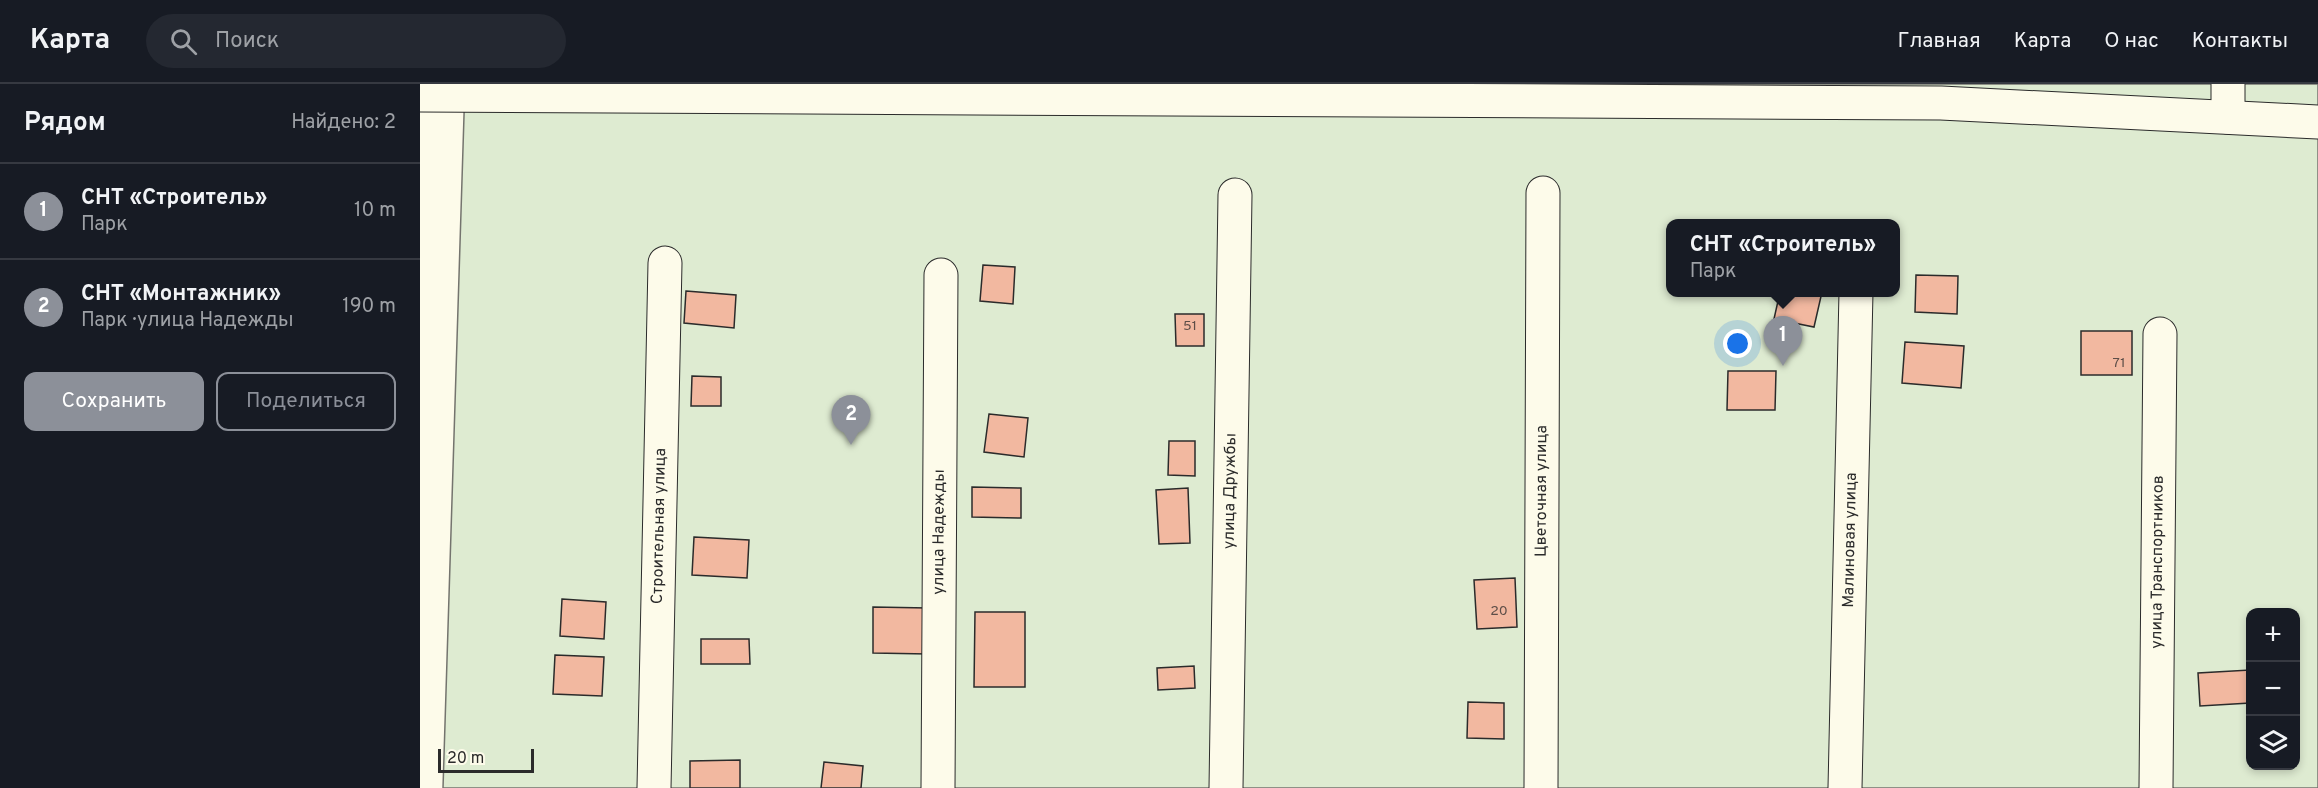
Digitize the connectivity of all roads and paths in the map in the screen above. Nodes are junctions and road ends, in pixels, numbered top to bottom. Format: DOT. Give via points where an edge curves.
graph roads {
  1 [pos="2228,84"];
  2 [pos="724,90"];
  3 [pos="1033,91"];
  4 [pos="1331,92"];
  5 [pos="1941,94"];
  6 [pos="420,95"];
  7 [pos="2228,117"];
  8 [pos="2318,122"];
  9 [pos="1544,193"];
  10 [pos="1235,195"];
  11 [pos="665,263"];
  12 [pos="941,275"];
  13 [pos="1856,297"];
  14 [pos="2160,334"];
  15 [pos="654,788"];
  16 [pos="938,788"];
  17 [pos="1226,788"];
  18 [pos="1541,788"];
  19 [pos="1845,788"];
  20 [pos="2156,788"];
  1 -- 7 [label="street"];
  2 -- 3 [label="street"];
  2 -- 6 [label="street"];
  3 -- 4 [label="street"];
  4 -- 5 [label="street"];
  5 -- 7 [label="street"];
  7 -- 8 [label="street"];
  9 -- 18 [label="street, Цветочная улица"];
  10 -- 17 [label="street, улица Дружбы"];
  11 -- 15 [label="street, Строительная улица"];
  12 -- 16 [label="street, улица Надежды"];
  13 -- 19 [label="street, Малиновая улица"];
  14 -- 20 [label="street, улица Транспортников"];
}
